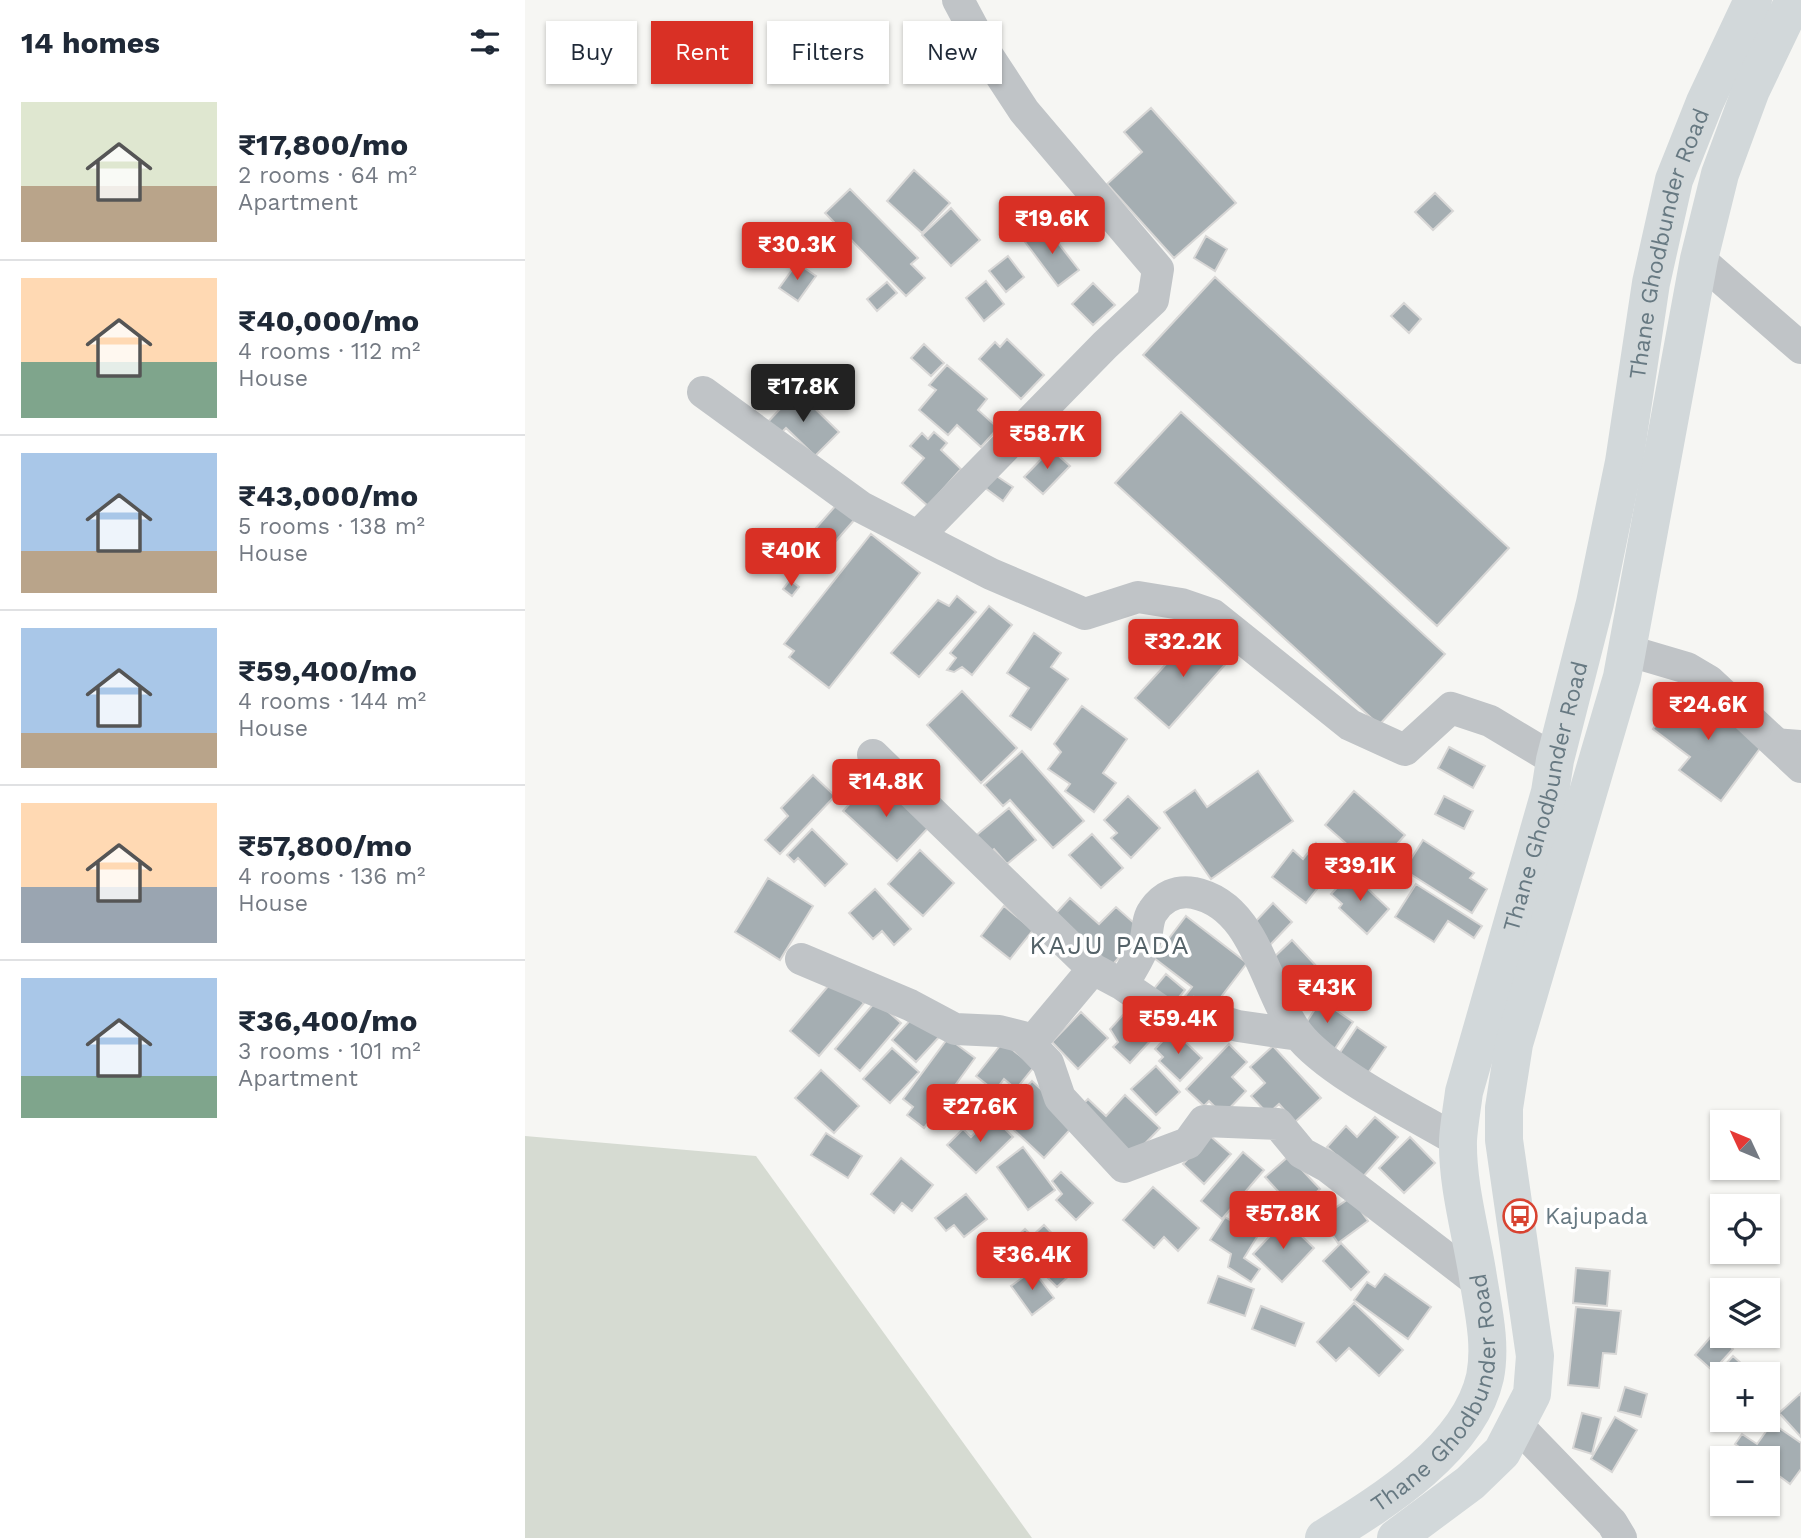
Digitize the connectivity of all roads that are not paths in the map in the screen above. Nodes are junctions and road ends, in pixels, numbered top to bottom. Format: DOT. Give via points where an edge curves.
graph roads {
  1 [pos="1753,0"];
  2 [pos="1794,0"];
  3 [pos="955,1"];
  4 [pos="1699,259"];
  5 [pos="1801,348"];
  6 [pos="703,392"];
  7 [pos="918,536"];
  8 [pos="1626,650"];
  9 [pos="1768,735"];
  10 [pos="1801,738"];
  11 [pos="873,755"];
  12 [pos="1555,760"];
  13 [pos="1801,767"];
  14 [pos="801,959"];
  15 [pos="1093,969"];
  16 [pos="1123,985"];
  17 [pos="1299,1035"];
  18 [pos="1031,1043"];
  19 [pos="1504,1140"];
  20 [pos="1458,1141"];
  21 [pos="1479,1283"];
  22 [pos="1518,1426"];
  23 [pos="1324,1538"];
  24 [pos="1396,1538"];
  25 [pos="1621,1538"];
  1 -- 12 [label="main road, Thane Ghodbunder Road" via="1674,180 1651,283 1611,526"];
  2 -- 4 [label="main road, Thane Ghodbunder Road" via="1720,174"];
  3 -- 7 [label="street" via="1024,111 1158,270 1153,300"];
  4 -- 5 [label="street"];
  4 -- 8 [label="main road, Thane Ghodbunder Road"];
  6 -- 7 [label="street" via="861,507"];
  7 -- 12 [label="street" via="991,574 1085,614 1138,597 1213,615 1350,725 1405,750 1451,708 1490,721"];
  8 -- 9 [label="street" via="1686,668 1709,681"];
  8 -- 19 [label="main road, Thane Ghodbunder Road" via="1600,757 1514,1044"];
  9 -- 10 [label="lane"];
  9 -- 13 [label="street"];
  11 -- 15 [label="street"];
  12 -- 20 [label="main road, Thane Ghodbunder Road" via="1550,792 1464,1092"];
  14 -- 18 [label="street" via="955,1029 1012,1033"];
  15 -- 16 [label="street"];
  15 -- 18 [label="street"];
  16 -- 17 [label="street" via="1171,1018 1211,1018"];
  16 -- 17 [label="street" via="1145,944 1151,912 1166,897 1183,891 1204,895 1229,909 1243,927"];
  17 -- 20 [label="street" via="1379,1095"];
  18 -- 21 [label="street" via="1048,1063 1060,1098 1124,1167 1188,1143 1204,1121 1277,1125 1302,1153 1328,1167"];
  19 -- 20 [label="main road"];
  19 -- 22 [label="main road, Thane Ghodbunder Road" via="1535,1356 1532,1394"];
  20 -- 21 [label="main road, Thane Ghodbunder Road"];
  21 -- 23 [label="main road, Thane Ghodbunder Road" via="1487,1336 1485,1378 1462,1426 1431,1462 1376,1506"];
  22 -- 24 [label="main road, Thane Ghodbunder Road" via="1502,1452 1470,1483"];
  22 -- 25 [label="street" via="1612,1523"];
}
